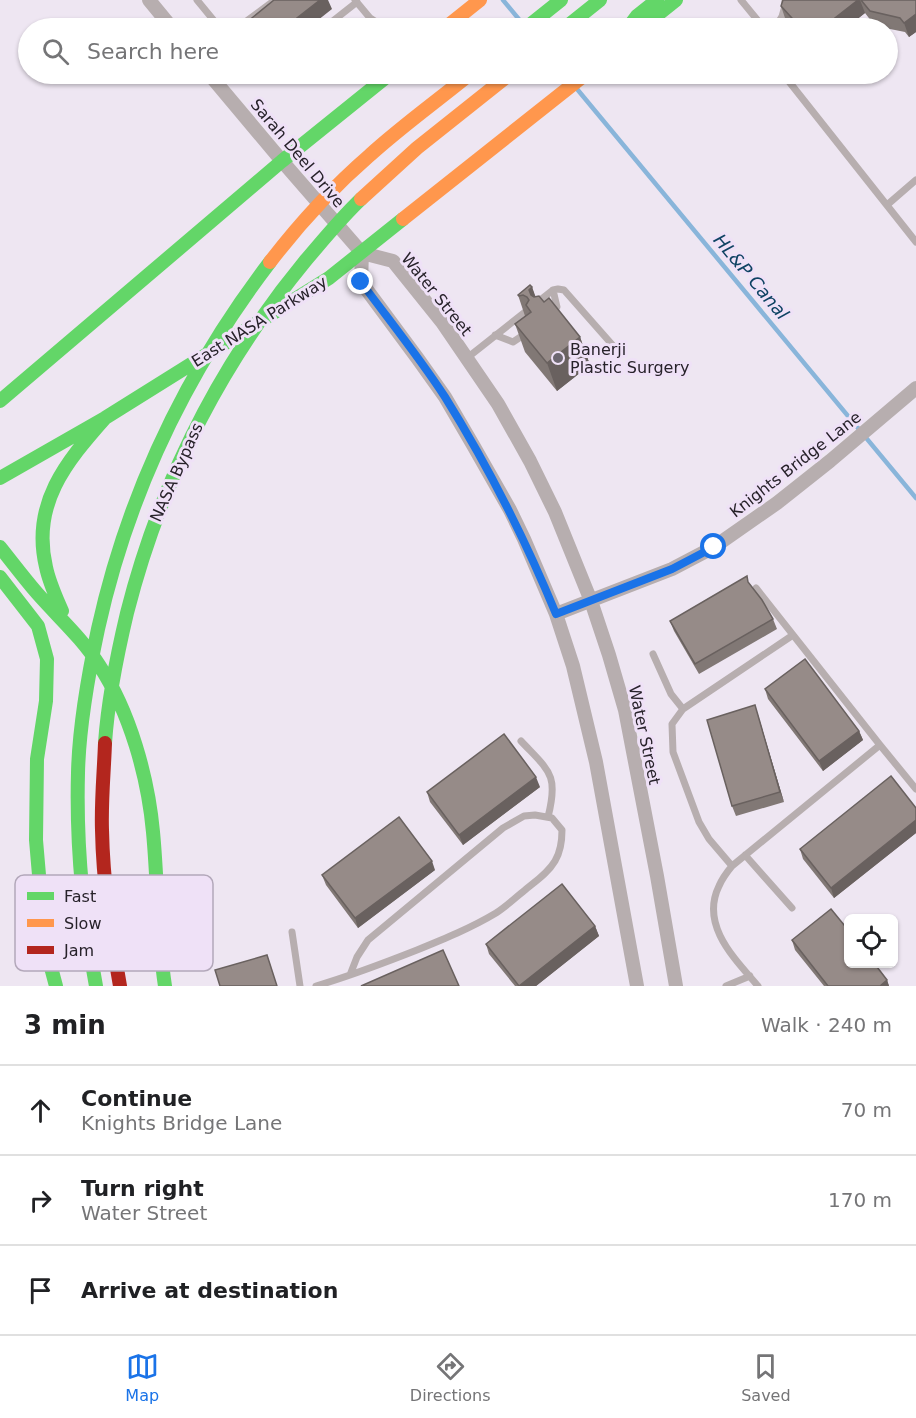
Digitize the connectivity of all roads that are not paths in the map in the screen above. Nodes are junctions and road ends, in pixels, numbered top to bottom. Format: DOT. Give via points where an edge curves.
graph roads {
  1 [pos="148,0"];
  2 [pos="197,0"];
  3 [pos="275,0"];
  4 [pos="480,0"];
  5 [pos="561,0"];
  6 [pos="600,0"];
  7 [pos="657,0"];
  8 [pos="676,0"];
  9 [pos="741,0"];
  10 [pos="784,0"];
  11 [pos="356,1"];
  12 [pos="163,18"];
  13 [pos="212,18"];
  14 [pos="251,18"];
  15 [pos="336,18"];
  16 [pos="370,18"];
  17 [pos="458,18"];
  18 [pos="538,18"];
  19 [pos="578,18"];
  20 [pos="636,18"];
  21 [pos="654,18"];
  22 [pos="756,18"];
  23 [pos="781,18"];
  24 [pos="217,84"];
  25 [pos="378,84"];
  26 [pos="458,84"];
  27 [pos="498,84"];
  28 [pos="573,84"];
  29 [pos="791,84"];
  30 [pos="282,161"];
  31 [pos="916,180"];
  32 [pos="887,205"];
  33 [pos="916,242"];
  34 [pos="362,253"];
  35 [pos="553,290"];
  36 [pos="545,319"];
  37 [pos="532,328"];
  38 [pos="495,336"];
  39 [pos="616,350"];
  40 [pos="467,358"];
  41 [pos="916,388"];
  42 [pos="0,401"];
  43 [pos="105,418"];
  44 [pos="0,478"];
  45 [pos="0,546"];
  46 [pos="0,577"];
  47 [pos="756,588"];
  48 [pos="591,601"];
  49 [pos="556,614"];
  50 [pos="69,627"];
  51 [pos="793,635"];
  52 [pos="653,654"];
  53 [pos="683,709"];
  54 [pos="521,741"];
  55 [pos="880,745"];
  56 [pos="916,789"];
  57 [pos="548,818"];
  58 [pos="745,855"];
  59 [pos="732,866"];
  60 [pos="39,875"];
  61 [pos="80,875"];
  62 [pos="105,875"];
  63 [pos="155,875"];
  64 [pos="792,908"];
  65 [pos="292,932"];
  66 [pos="52,971"];
  67 [pos="93,971"];
  68 [pos="118,971"];
  69 [pos="163,971"];
  70 [pos="350,975"];
  71 [pos="750,976"];
  72 [pos="56,986"];
  73 [pos="96,986"];
  74 [pos="120,986"];
  75 [pos="165,986"];
  76 [pos="300,986"];
  77 [pos="316,986"];
  78 [pos="637,986"];
  79 [pos="676,986"];
  80 [pos="726,986"];
  81 [pos="758,986"];
  1 -- 12 [label="street"];
  2 -- 13 [label="lane"];
  3 -- 14 [label="lane"];
  4 -- 17 [label="main road"];
  5 -- 18 [label="main road"];
  6 -- 19 [label="main road"];
  7 -- 20 [label="main road"];
  8 -- 21 [label="main road"];
  9 -- 22 [label="lane"];
  10 -- 23 [label="lane"];
  11 -- 15 [label="lane"];
  11 -- 16 [label="lane"];
  24 -- 30 [label="street, Sarah Deel Drive"];
  25 -- 30 [label="main road"];
  26 -- 61 [label="main road, NASA Bypass" via="356,168 287,241 225,323 169,420 120,544 87,683 78,803"];
  27 -- 62 [label="main road, NASA Bypass" via="398,165 332,228 271,303 192,432 146,544 112,680 102,798"];
  28 -- 34 [label="main road, East NASA Parkway"];
  29 -- 32 [label="lane"];
  30 -- 34 [label="street, Sarah Deel Drive"];
  30 -- 42 [label="main road"];
  31 -- 32 [label="lane"];
  32 -- 33 [label="lane"];
  34 -- 40 [label="street, Water Street" via="393,261"];
  34 -- 43 [label="main road, East NASA Parkway" via="329,278"];
  34 -- 49 [label="street" via="361,282 438,388 473,445 510,510"];
  35 -- 36 [label="lane" via="558,307"];
  35 -- 38 [label="lane"];
  35 -- 39 [label="lane" via="564,290"];
  37 -- 38 [label="lane" via="513,342"];
  38 -- 40 [label="lane"];
  40 -- 48 [label="street, Water Street" via="530,461"];
  41 -- 48 [label="street, Knights Bridge Lane" via="777,502 714,547 672,569"];
  43 -- 44 [label="main road, East NASA Parkway"];
  43 -- 50 [label="main road" via="64,467 49,497 41,528 43,558"];
  45 -- 50 [label="main road"];
  46 -- 60 [label="main road" via="38,626 47,660 46,701 37,759"];
  47 -- 51 [label="lane"];
  48 -- 49 [label="street, Knights Bridge Lane"];
  48 -- 79 [label="street, Water Street" via="625,710"];
  49 -- 78 [label="street" via="597,762"];
  50 -- 63 [label="main road" via="90,650 104,674 141,764 151,809"];
  51 -- 53 [label="lane"];
  51 -- 55 [label="lane"];
  52 -- 53 [label="lane" via="671,694"];
  53 -- 59 [label="lane" via="672,724 673,752 699,822"];
  54 -- 57 [label="lane" via="552,781"];
  55 -- 56 [label="lane"];
  55 -- 58 [label="lane"];
  57 -- 70 [label="lane" via="524,816 503,828 368,940"];
  57 -- 70 [label="lane" via="562,830 562,841 554,863 540,878 497,912 457,933"];
  58 -- 59 [label="lane"];
  58 -- 64 [label="lane"];
  59 -- 71 [label="lane" via="719,886 713,913 721,939"];
  65 -- 76 [label="lane"];
  66 -- 72 [label="main road"];
  67 -- 73 [label="main road, NASA Bypass"];
  68 -- 74 [label="main road, NASA Bypass"];
  69 -- 75 [label="main road"];
  70 -- 77 [label="lane"];
  71 -- 80 [label="lane"];
  71 -- 81 [label="lane"];
}
